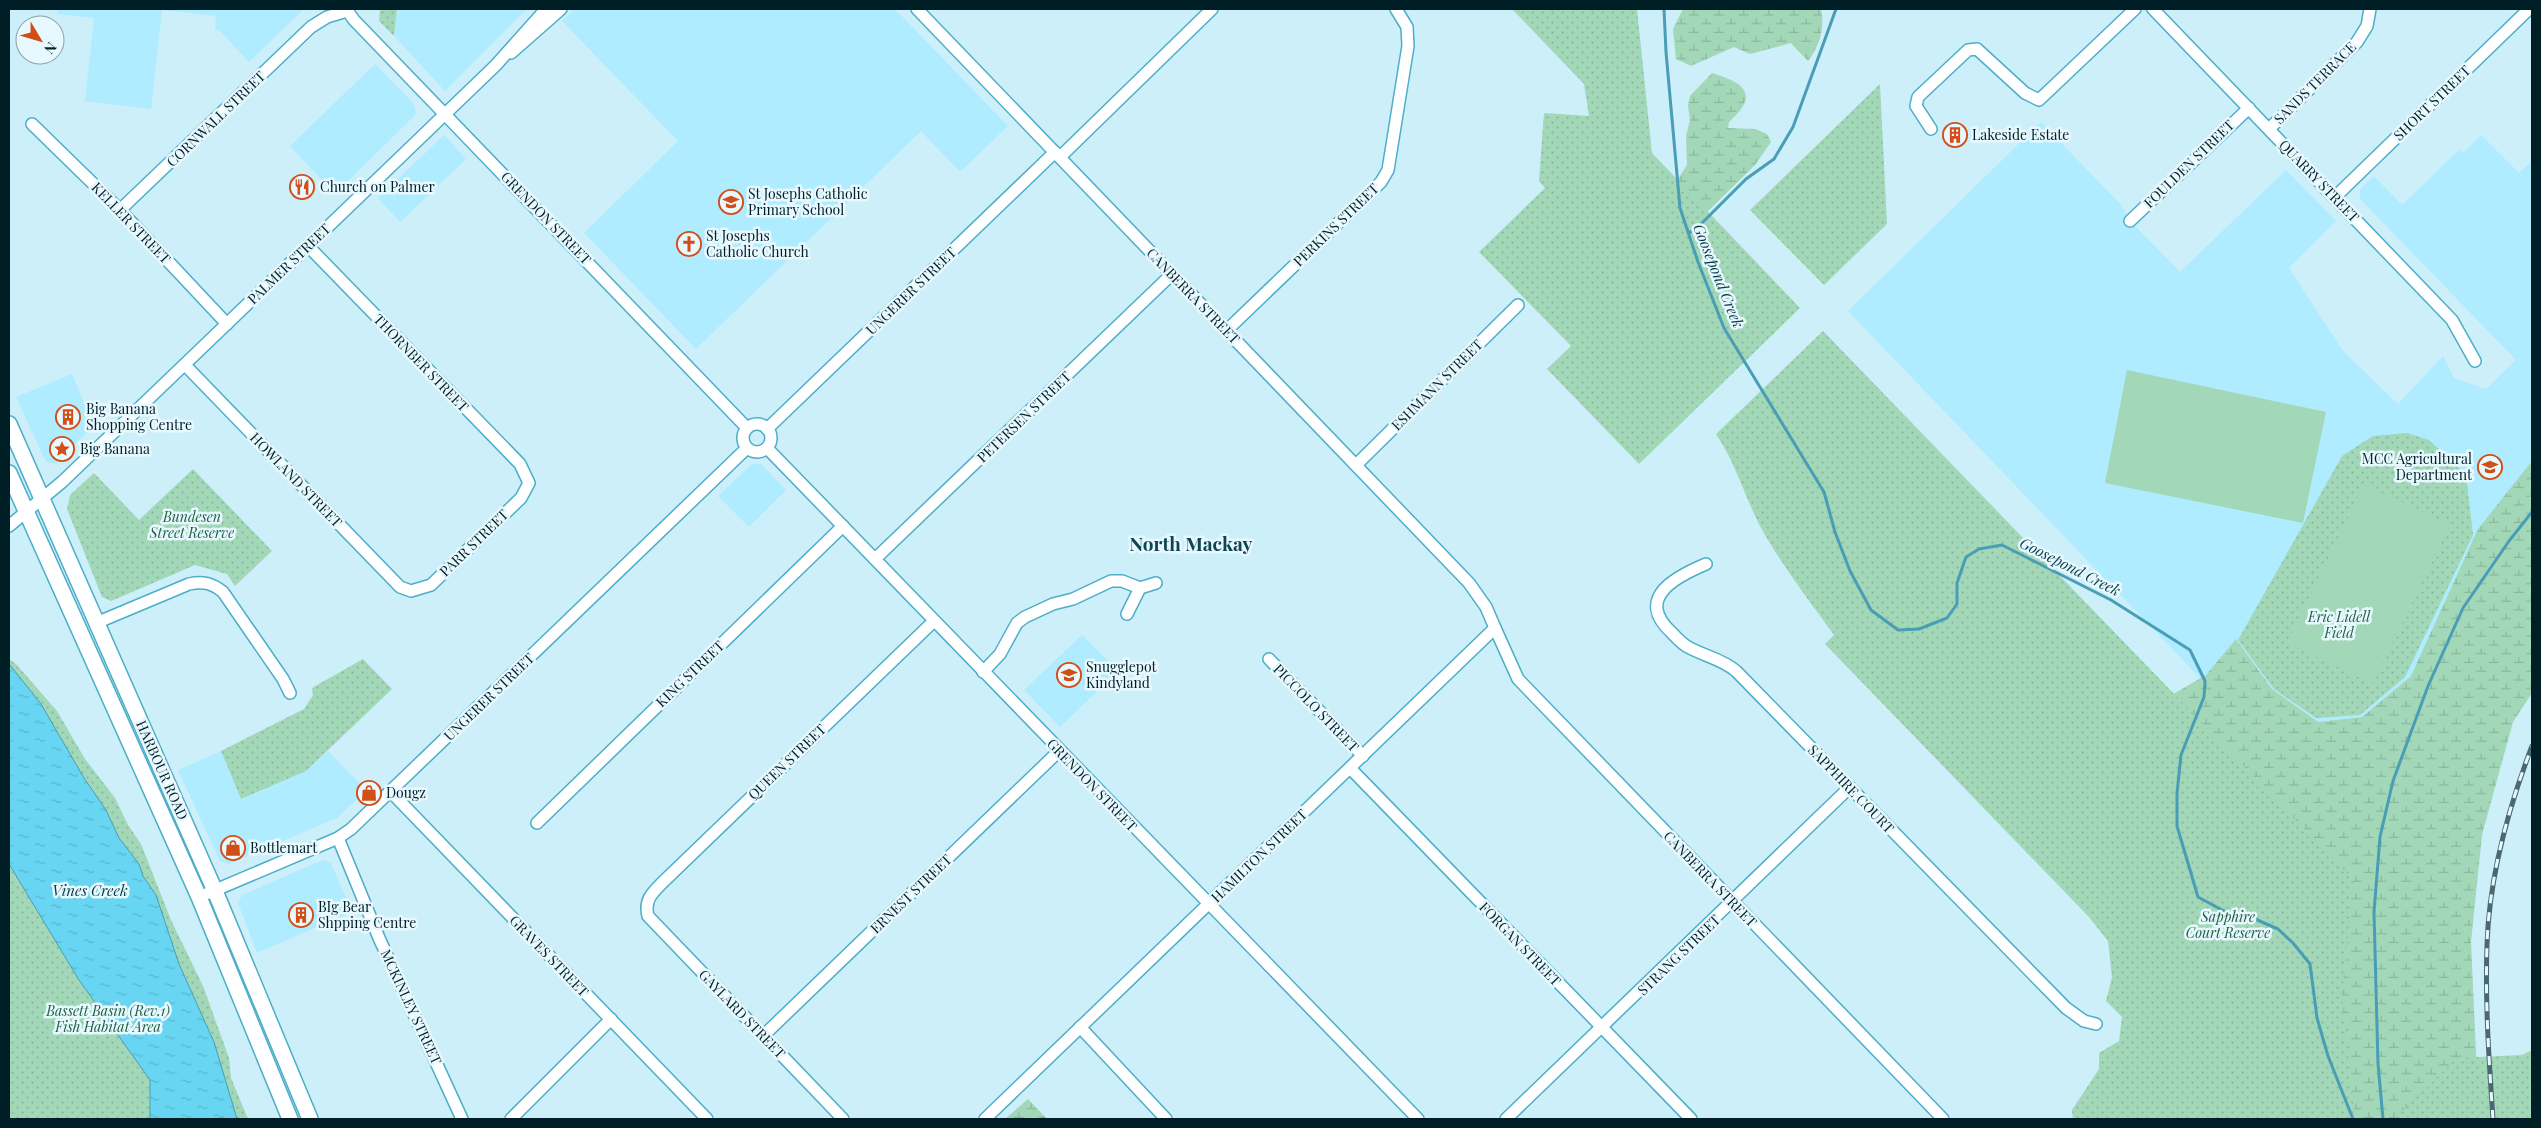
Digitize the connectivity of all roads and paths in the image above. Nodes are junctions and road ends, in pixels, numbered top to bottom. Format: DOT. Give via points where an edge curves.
graph roads {
  1 [pos="328,9"];
  2 [pos="561,9"];
  3 [pos="917,9"];
  4 [pos="1212,9"];
  5 [pos="1396,9"];
  6 [pos="2136,9"];
  7 [pos="2153,9"];
  8 [pos="2370,9"];
  9 [pos="2529,9"];
  10 [pos="346,10"];
  11 [pos="544,10"];
  12 [pos="312,27"];
  13 [pos="496,65"];
  14 [pos="2249,108"];
  15 [pos="445,114"];
  16 [pos="32,124"];
  17 [pos="1930,129"];
  18 [pos="2269,129"];
  19 [pos="1057,154"];
  20 [pos="2335,197"];
  21 [pos="120,210"];
  22 [pos="2130,221"];
  23 [pos="308,246"];
  24 [pos="1172,274"];
  25 [pos="1518,304"];
  26 [pos="227,324"];
  27 [pos="1226,331"];
  28 [pos="2475,361"];
  29 [pos="185,365"];
  30 [pos="9,424"];
  31 [pos="748,428"];
  32 [pos="767,429"];
  33 [pos="747,448"];
  34 [pos="767,448"];
  35 [pos="1356,465"];
  36 [pos="9,474"];
  37 [pos="529,483"];
  38 [pos="42,499"];
  39 [pos="25,513"];
  40 [pos="9,526"];
  41 [pos="843,526"];
  42 [pos="875,559"];
  43 [pos="1706,564"];
  44 [pos="1156,582"];
  45 [pos="1140,588"];
  46 [pos="411,591"];
  47 [pos="1127,614"];
  48 [pos="934,621"];
  49 [pos="96,623"];
  50 [pos="1496,628"];
  51 [pos="1269,660"];
  52 [pos="983,672"];
  53 [pos="290,693"];
  54 [pos="1059,751"];
  55 [pos="1363,756"];
  56 [pos="1350,768"];
  57 [pos="1850,788"];
  58 [pos="391,792"];
  59 [pos="537,823"];
  60 [pos="338,838"];
  61 [pos="216,890"];
  62 [pos="199,897"];
  63 [pos="1732,903"];
  64 [pos="1208,905"];
  65 [pos="646,907"];
  66 [pos="611,1019"];
  67 [pos="2096,1024"];
  68 [pos="1080,1027"];
  69 [pos="1602,1028"];
  70 [pos="763,1036"];
  71 [pos="290,1119"];
  72 [pos="310,1119"];
  73 [pos="462,1119"];
  74 [pos="511,1119"];
  75 [pos="707,1119"];
  76 [pos="843,1119"];
  77 [pos="985,1119"];
  78 [pos="1166,1119"];
  79 [pos="1418,1119"];
  80 [pos="1506,1119"];
  81 [pos="1691,1119"];
  82 [pos="1943,1119"];
  1 -- 12 [label="street, CORNWALL STREET"];
  2 -- 13 [label="street"];
  3 -- 19 [label="street, CANBERRA STREET"];
  4 -- 19 [label="street, UNGERER STREET"];
  5 -- 27 [label="street, PERKINS STREET" via="1407,27 1408,46 1388,170 1381,182"];
  6 -- 17 [label="street" via="2039,100 2024,93 1987,56 1977,49 1968,50 1918,97 1916,106"];
  7 -- 14 [label="street, QUARRY STREET"];
  8 -- 18 [label="street, SANDS TERRACE" via="2367,26 2357,42"];
  9 -- 20 [label="street, SHORT STREET"];
  10 -- 12 [label="street, CORNWALL STREET"];
  10 -- 15 [label="street, GRENDON STREET"];
  11 -- 13 [label="street, PALMER STREET"];
  12 -- 21 [label="street, CORNWALL STREET"];
  13 -- 15 [label="street, PALMER STREET"];
  14 -- 18 [label="street, QUARRY STREET"];
  14 -- 22 [label="street, FOULDEN STREET"];
  15 -- 23 [label="street, PALMER STREET"];
  15 -- 31 [label="street, GRENDON STREET"];
  16 -- 21 [label="street, KELLER STREET"];
  18 -- 20 [label="street, QUARRY STREET"];
  19 -- 24 [label="street, CANBERRA STREET"];
  19 -- 32 [label="street, UNGERER STREET"];
  20 -- 28 [label="street, QUARRY STREET" via="2452,320"];
  21 -- 26 [label="street, KELLER STREET"];
  23 -- 26 [label="street, PALMER STREET"];
  23 -- 37 [label="street, THORNBER STREET" via="520,464"];
  24 -- 27 [label="street, CANBERRA STREET"];
  24 -- 42 [label="street, PETERSEN STREET"];
  25 -- 35 [label="street, ESHMANN STREET"];
  26 -- 29 [label="street, PALMER STREET"];
  27 -- 35 [label="street, CANBERRA STREET"];
  29 -- 38 [label="street, PALMER STREET"];
  29 -- 46 [label="street, HOWLAND STREET" via="400,587"];
  30 -- 38 [label="main road, HARBOUR ROAD"];
  31 -- 32 [label="street" via="756,424"];
  31 -- 33 [label="street" via="743,440"];
  32 -- 34 [label="street" via="771,441"];
  33 -- 34 [label="street" via="759,452"];
  33 -- 58 [label="street, UNGERER STREET"];
  34 -- 41 [label="street, GRENDON STREET"];
  35 -- 50 [label="street, CANBERRA STREET" via="1469,583"];
  36 -- 39 [label="main road, HARBOUR ROAD"];
  37 -- 46 [label="street, PARR STREET" via="521,498 431,585"];
  38 -- 39 [label="street, PALMER STREET"];
  38 -- 49 [label="main road, HARBOUR ROAD"];
  39 -- 40 [label="street, PALMER STREET"];
  39 -- 62 [label="main road, HARBOUR ROAD"];
  41 -- 42 [label="street, GRENDON STREET"];
  41 -- 59 [label="street, KING STREET"];
  42 -- 48 [label="street, GRENDON STREET"];
  43 -- 57 [label="street, SAPPHIRE COURT" via="1682,574 1660,595 1656,602 1658,618 1686,646 1728,664 1736,671"];
  44 -- 45 [label="street"];
  45 -- 47 [label="street"];
  45 -- 52 [label="street" via="1122,580 1111,581 1025,617 1017,623 1000,654"];
  48 -- 52 [label="street, GRENDON STREET"];
  48 -- 65 [label="street, QUEEN STREET" via="663,882 648,898"];
  49 -- 53 [label="street" via="190,584 214,585 223,592"];
  49 -- 61 [label="main road, HARBOUR ROAD"];
  50 -- 55 [label="street, HAMILTON STREET"];
  50 -- 63 [label="street, CANBERRA STREET" via="1518,679"];
  51 -- 55 [label="street, PICCOLO STREET"];
  52 -- 54 [label="street, GRENDON STREET"];
  54 -- 64 [label="street, GRENDON STREET"];
  54 -- 70 [label="street, ERNEST STREET"];
  55 -- 56 [label="street, HAMILTON STREET"];
  56 -- 64 [label="street, HAMILTON STREET"];
  56 -- 69 [label="street, FORGAN STREET"];
  57 -- 63 [label="street, STRANG STREET"];
  57 -- 67 [label="street, SAPPHIRE COURT" via="2066,1008 2084,1021"];
  58 -- 60 [label="street, UNGERER STREET"];
  58 -- 66 [label="street, GRAVES STREET"];
  60 -- 61 [label="street, UNGERER STREET"];
  60 -- 73 [label="street, MCKINLEY STREET" via="379,938"];
  61 -- 62 [label="street, UNGERER STREET"];
  61 -- 72 [label="main road, HARBOUR ROAD"];
  62 -- 71 [label="main road, HARBOUR ROAD"];
  63 -- 69 [label="street, STRANG STREET"];
  63 -- 82 [label="street, CANBERRA STREET"];
  64 -- 68 [label="street, HAMILTON STREET"];
  64 -- 79 [label="street, GRENDON STREET"];
  65 -- 70 [label="street, GAYLARD STREET" via="648,916"];
  66 -- 74 [label="street"];
  66 -- 75 [label="street, GRAVES STREET"];
  68 -- 77 [label="street, HAMILTON STREET"];
  68 -- 78 [label="street"];
  69 -- 80 [label="street, STRANG STREET"];
  69 -- 81 [label="street, FORGAN STREET"];
  70 -- 76 [label="street, GAYLARD STREET"];
}
